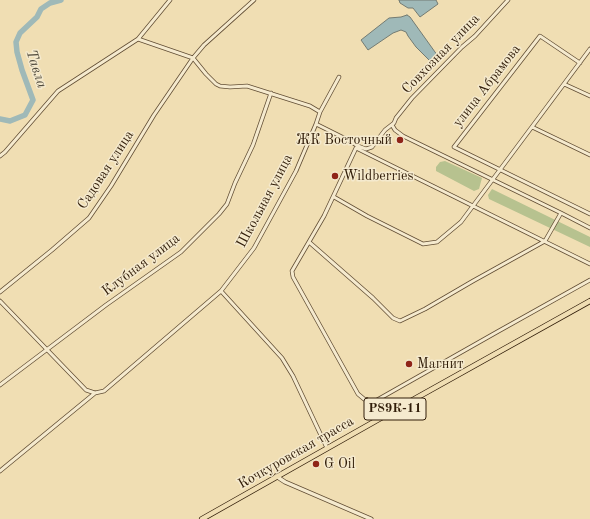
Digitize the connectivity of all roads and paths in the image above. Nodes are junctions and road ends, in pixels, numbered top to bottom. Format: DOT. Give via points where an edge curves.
graph roads {
  1 [pos="170,0"];
  2 [pos="254,0"];
  3 [pos="508,0"];
  4 [pos="138,39"];
  5 [pos="590,49"];
  6 [pos="193,58"];
  7 [pos="580,63"];
  8 [pos="339,78"];
  9 [pos="564,84"];
  10 [pos="270,93"];
  11 [pos="590,96"];
  12 [pos="320,112"];
  13 [pos="316,124"];
  14 [pos="392,125"];
  15 [pos="532,127"];
  16 [pos="357,147"];
  17 [pos="590,155"];
  18 [pos="0,156"];
  19 [pos="499,170"];
  20 [pos="492,179"];
  21 [pos="334,197"];
  22 [pos="472,206"];
  23 [pos="561,213"];
  24 [pos="590,214"];
  25 [pos="590,228"];
  26 [pos="545,241"];
  27 [pos="309,242"];
  28 [pos="590,264"];
  29 [pos="590,280"];
  30 [pos="221,291"];
  31 [pos="0,292"];
  32 [pos="590,300"];
  33 [pos="0,301"];
  34 [pos="46,350"];
  35 [pos="0,385"];
  36 [pos="95,393"];
  37 [pos="327,448"];
  38 [pos="0,472"];
  39 [pos="276,476"];
  40 [pos="202,519"];
  41 [pos="371,519"];
  1 -- 4 [label="street"];
  2 -- 6 [label="street, Садовая улица"];
  3 -- 14 [label="street, Совхозная улица" via="412,98"];
  4 -- 6 [label="street"];
  4 -- 18 [label="street" via="58,91"];
  5 -- 7 [label="street"];
  6 -- 10 [label="street" via="220,86 247,86"];
  6 -- 31 [label="street, Садовая улица" via="89,218"];
  7 -- 9 [label="street"];
  7 -- 19 [label="street, улица Абрамова" via="540,36 454,148"];
  8 -- 12 [label="street, Школьная улица"];
  9 -- 11 [label="street"];
  9 -- 15 [label="street"];
  10 -- 12 [label="street" via="310,106"];
  10 -- 34 [label="street, Клубная улица" via="253,145 227,204 219,214 181,252"];
  12 -- 13 [label="street, Школьная улица"];
  13 -- 16 [label="street"];
  13 -- 30 [label="street, Школьная улица" via="296,171 258,242"];
  14 -- 16 [label="street, Совхозная улица" via="372,147"];
  14 -- 20 [label="street" via="403,136"];
  15 -- 17 [label="street"];
  15 -- 19 [label="street"];
  16 -- 21 [label="street"];
  16 -- 22 [label="street"];
  19 -- 20 [label="street"];
  19 -- 24 [label="street"];
  20 -- 22 [label="street"];
  20 -- 23 [label="street"];
  21 -- 22 [label="street" via="423,244 437,242 461,222"];
  21 -- 27 [label="street"];
  22 -- 26 [label="street"];
  23 -- 25 [label="street"];
  23 -- 26 [label="street"];
  26 -- 27 [label="street" via="400,321 393,318"];
  26 -- 28 [label="street"];
  27 -- 29 [label="street" via="292,271 293,277 358,394 371,401"];
  30 -- 36 [label="street, Школьная улица" via="104,391"];
  30 -- 37 [label="street" via="282,358"];
  32 -- 37 [label="main road, Кочкуровская трасса / Р89К-11"];
  33 -- 34 [label="street"];
  34 -- 35 [label="street, Клубная улица"];
  34 -- 36 [label="street" via="86,390"];
  36 -- 38 [label="street, Школьная улица"];
  37 -- 39 [label="main road, Кочкуровская трасса / Р89К-11"];
  39 -- 40 [label="main road, Кочкуровская трасса / Р89К-11"];
  39 -- 41 [label="street"];
}
